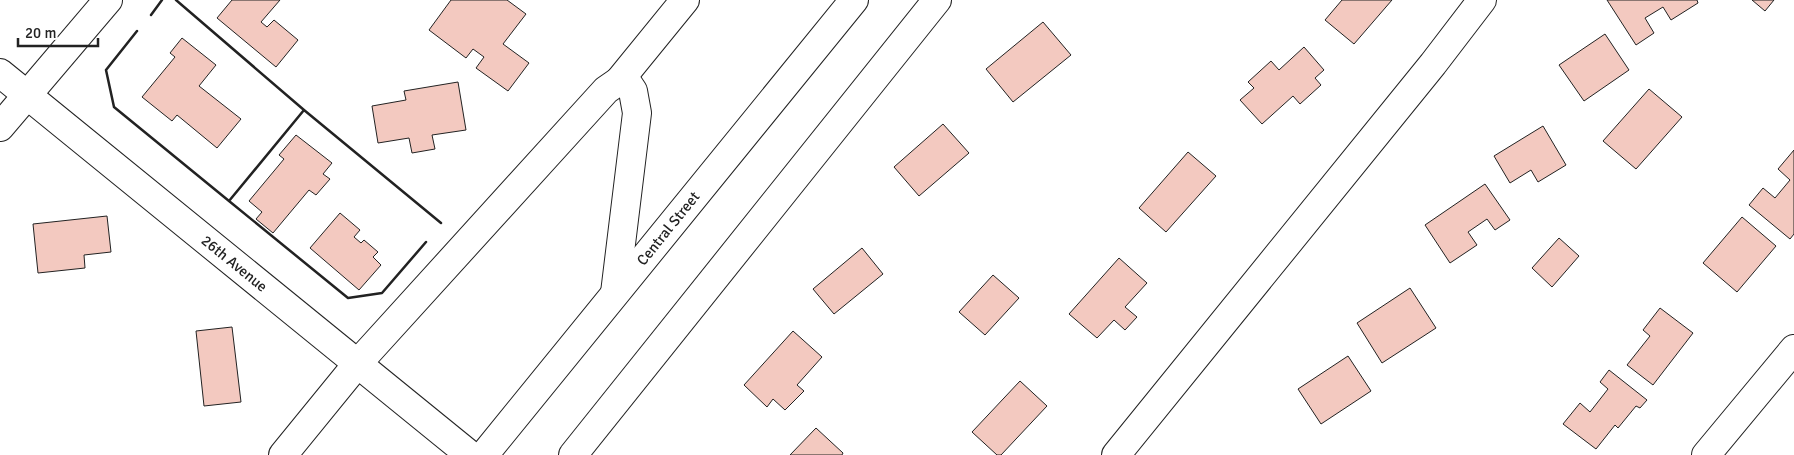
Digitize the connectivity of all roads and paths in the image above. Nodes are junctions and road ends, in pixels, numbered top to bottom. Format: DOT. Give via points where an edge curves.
graph roads {
  1 [pos="108,0"];
  2 [pos="685,0"];
  3 [pos="854,0"];
  4 [pos="937,0"];
  5 [pos="1482,0"];
  6 [pos="0,73"];
  7 [pos="619,81"];
  8 [pos="26,95"];
  9 [pos="0,127"];
  10 [pos="615,293"];
  11 [pos="1794,349"];
  12 [pos="358,363"];
  13 [pos="283,455"];
  14 [pos="470,455"];
  15 [pos="484,455"];
  16 [pos="573,455"];
  17 [pos="1116,455"];
  18 [pos="1706,455"];
  1 -- 8 [label="street"];
  2 -- 7 [label="street"];
  3 -- 10 [label="street, Central Street"];
  4 -- 16 [label="street"];
  5 -- 17 [label="street"];
  6 -- 8 [label="street, 26th Avenue"];
  7 -- 10 [label="street" via="627,82 633,91 637,112"];
  7 -- 12 [label="street" via="606,90"];
  8 -- 9 [label="street"];
  8 -- 12 [label="street, 26th Avenue"];
  10 -- 15 [label="street, Central Street"];
  11 -- 18 [label="street"];
  12 -- 13 [label="street"];
  12 -- 14 [label="street, 26th Avenue"];
}
